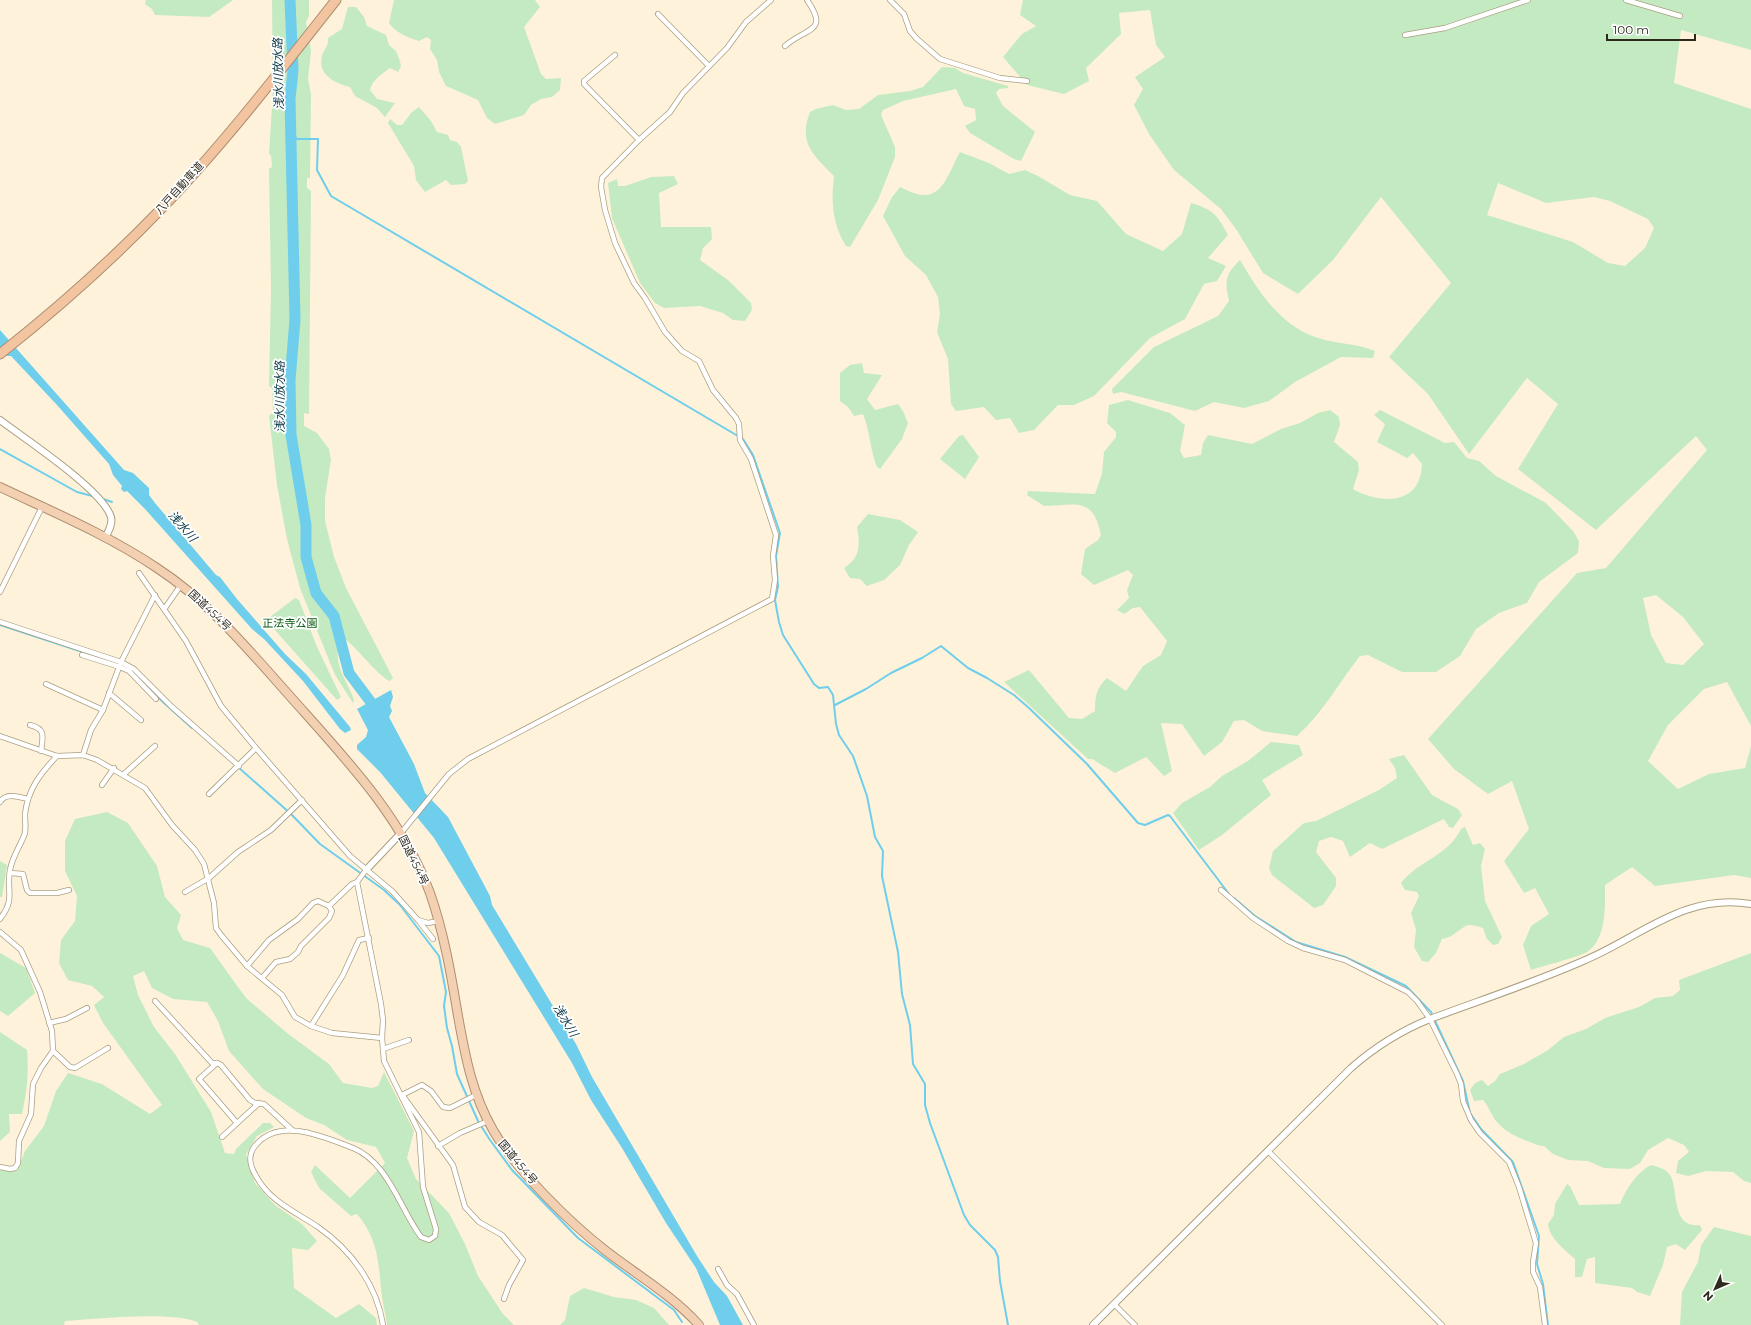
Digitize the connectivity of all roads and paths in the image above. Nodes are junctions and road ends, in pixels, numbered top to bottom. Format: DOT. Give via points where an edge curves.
graph roads {
  1 [pos="330,0"];
  2 [pos="336,0"];
  3 [pos="771,0"];
  4 [pos="806,0"];
  5 [pos="890,0"];
  6 [pos="1528,0"];
  7 [pos="1626,0"];
  8 [pos="324,11"];
  9 [pos="658,14"];
  10 [pos="1680,16"];
  11 [pos="1405,35"];
  12 [pos="785,46"];
  13 [pos="615,55"];
  14 [pos="709,66"];
  15 [pos="1027,81"];
  16 [pos="639,140"];
  17 [pos="25,332"];
  18 [pos="0,348"];
  19 [pos="0,354"];
  20 [pos="0,420"];
  21 [pos="0,487"];
  22 [pos="42,507"];
  23 [pos="105,538"];
  24 [pos="139,573"];
  25 [pos="182,585"];
  26 [pos="0,592"];
  27 [pos="155,594"];
  28 [pos="165,608"];
  29 [pos="0,622"];
  30 [pos="82,655"];
  31 [pos="120,664"];
  32 [pos="46,684"];
  33 [pos="110,693"];
  34 [pos="156,699"];
  35 [pos="103,710"];
  36 [pos="141,720"];
  37 [pos="30,724"];
  38 [pos="0,736"];
  39 [pos="155,746"];
  40 [pos="256,748"];
  41 [pos="41,751"];
  42 [pos="83,755"];
  43 [pos="57,756"];
  44 [pos="239,766"];
  45 [pos="114,768"];
  46 [pos="124,774"];
  47 [pos="102,785"];
  48 [pos="209,794"];
  49 [pos="28,799"];
  50 [pos="302,800"];
  51 [pos="0,802"];
  52 [pos="401,833"];
  53 [pos="366,870"];
  54 [pos="10,873"];
  55 [pos="209,878"];
  56 [pos="357,882"];
  57 [pos="69,890"];
  58 [pos="1221,890"];
  59 [pos="185,892"];
  60 [pos="1751,904"];
  61 [pos="329,906"];
  62 [pos="0,919"];
  63 [pos="418,920"];
  64 [pos="439,921"];
  65 [pos="0,932"];
  66 [pos="369,938"];
  67 [pos="432,939"];
  68 [pos="247,966"];
  69 [pos="262,978"];
  70 [pos="155,1001"];
  71 [pos="87,1008"];
  72 [pos="1430,1019"];
  73 [pos="49,1023"];
  74 [pos="311,1026"];
  75 [pos="382,1038"];
  76 [pos="409,1040"];
  77 [pos="108,1048"];
  78 [pos="383,1049"];
  79 [pos="53,1052"];
  80 [pos="217,1062"];
  81 [pos="401,1093"];
  82 [pos="476,1095"];
  83 [pos="260,1103"];
  84 [pos="488,1121"];
  85 [pos="237,1123"];
  86 [pos="292,1130"];
  87 [pos="222,1137"];
  88 [pos="438,1146"];
  89 [pos="1268,1151"];
  90 [pos="0,1167"];
  91 [pos="718,1269"];
  92 [pos="504,1299"];
  93 [pos="1114,1304"];
  94 [pos="383,1325"];
  95 [pos="699,1325"];
  96 [pos="754,1325"];
  97 [pos="1093,1325"];
  98 [pos="1135,1325"];
  99 [pos="1442,1325"];
  100 [pos="1545,1325"];
  1 -- 8 [label="highway, 八戸自動車道"];
  2 -- 8 [label="highway, 八戸自動車道"];
  3 -- 14 [label="street" via="746,22 727,48"];
  4 -- 12 [label="street" via="816,14 816,26"];
  5 -- 15 [label="street" via="904,14 910,31 940,59 1000,78"];
  6 -- 11 [label="street" via="1445,28"];
  7 -- 10 [label="street"];
  8 -- 17 [label="highway, 八戸自動車道" via="162,208 82,286"];
  9 -- 14 [label="street"];
  13 -- 16 [label="street" via="584,81 584,84"];
  14 -- 16 [label="street" via="683,93 670,112"];
  16 -- 52 [label="street" via="602,178 601,187 615,243 634,283 665,332 682,351 699,361 713,390 740,424 740,440 751,459 776,535 772,599 468,759 449,774"];
  17 -- 18 [label="highway, 八戸自動車道"];
  17 -- 19 [label="highway, 八戸自動車道"];
  20 -- 23 [label="street" via="76,477 102,502 112,519"];
  21 -- 22 [label="highway, 国道454号"];
  22 -- 23 [label="highway, 国道454号"];
  22 -- 26 [label="street"];
  23 -- 25 [label="highway, 国道454号"];
  24 -- 27 [label="street"];
  25 -- 28 [label="street"];
  25 -- 52 [label="highway, 国道454号" via="230,629 339,751 373,791"];
  27 -- 28 [label="street"];
  27 -- 31 [label="street"];
  28 -- 40 [label="street" via="186,640 221,706"];
  29 -- 31 [label="street"];
  30 -- 31 [label="street"];
  31 -- 33 [label="street"];
  31 -- 34 [label="street"];
  31 -- 44 [label="street" via="134,669 171,706"];
  32 -- 35 [label="street"];
  33 -- 35 [label="street"];
  33 -- 36 [label="street"];
  35 -- 42 [label="street" via="91,730"];
  37 -- 41 [label="street" via="39,727 41,731"];
  38 -- 41 [label="street"];
  39 -- 46 [label="street"];
  40 -- 44 [label="street"];
  40 -- 50 [label="street"];
  41 -- 43 [label="street"];
  42 -- 43 [label="street"];
  42 -- 45 [label="street"];
  43 -- 49 [label="street" via="34,783"];
  44 -- 48 [label="street"];
  45 -- 46 [label="street"];
  45 -- 47 [label="street"];
  46 -- 55 [label="street" via="145,788 153,797 172,825 195,850"];
  49 -- 51 [label="street" via="9,796"];
  49 -- 54 [label="street" via="25,832"];
  50 -- 53 [label="street" via="350,856"];
  50 -- 55 [label="street" via="271,830 238,852"];
  52 -- 53 [label="street"];
  52 -- 64 [label="highway, 国道454号" via="417,864"];
  53 -- 56 [label="street"];
  53 -- 63 [label="street" via="392,891"];
  54 -- 57 [label="street" via="23,874 30,893"];
  54 -- 62 [label="street" via="11,896 7,910"];
  55 -- 59 [label="street"];
  55 -- 68 [label="street" via="216,928"];
  56 -- 61 [label="street"];
  56 -- 66 [label="street"];
  58 -- 72 [label="street" via="1253,918 1288,941 1355,964 1408,992"];
  60 -- 72 [label="street" via="1716,902 1678,911 1598,955"];
  61 -- 68 [label="street" via="318,900 313,903 298,919 269,940"];
  61 -- 69 [label="street" via="332,911 329,918 298,952 290,959 276,962"];
  63 -- 64 [label="street" via="428,923"];
  63 -- 67 [label="street"];
  64 -- 82 [label="highway, 国道454号"];
  65 -- 73 [label="street" via="22,950 40,992"];
  66 -- 74 [label="street" via="359,940 343,975"];
  66 -- 75 [label="street" via="381,1004"];
  68 -- 69 [label="street"];
  69 -- 74 [label="street" via="282,995 295,1017"];
  70 -- 80 [label="street" via="212,1063"];
  71 -- 73 [label="street" via="66,1019"];
  72 -- 89 [label="street" via="1396,1035 1362,1059"];
  72 -- 100 [label="street" via="1461,1084 1463,1101 1471,1120 1480,1133 1505,1157 1512,1170 1536,1243 1532,1262 1533,1272 1540,1287"];
  73 -- 79 [label="street"];
  74 -- 75 [label="street" via="332,1033"];
  75 -- 78 [label="street"];
  76 -- 78 [label="street"];
  77 -- 79 [label="street" via="75,1068 70,1067"];
  78 -- 81 [label="street" via="384,1061"];
  79 -- 90 [label="street" via="33,1084 31,1114 19,1141 18,1163 15,1168"];
  80 -- 83 [label="street" via="250,1100"];
  80 -- 85 [label="street" via="198,1079"];
  81 -- 82 [label="street" via="422,1085 431,1091 443,1107 450,1108"];
  81 -- 86 [label="street" via="419,1132 423,1187 436,1229 435,1236 429,1240 421,1238 390,1183 363,1152 320,1135"];
  81 -- 88 [label="street"];
  82 -- 84 [label="highway, 国道454号"];
  83 -- 85 [label="street"];
  83 -- 86 [label="street"];
  84 -- 88 [label="street"];
  84 -- 95 [label="highway, 国道454号" via="516,1163 562,1210 604,1249 671,1298"];
  85 -- 87 [label="street"];
  86 -- 94 [label="street" via="268,1134 252,1149 249,1162 256,1178 274,1199 340,1244 351,1256 375,1294"];
  88 -- 92 [label="street" via="453,1166 465,1207 479,1222 502,1235 523,1260"];
  89 -- 93 [label="street"];
  89 -- 99 [label="street"];
  91 -- 96 [label="street" via="727,1285 737,1294"];
  93 -- 97 [label="street"];
  93 -- 98 [label="street"];
}
